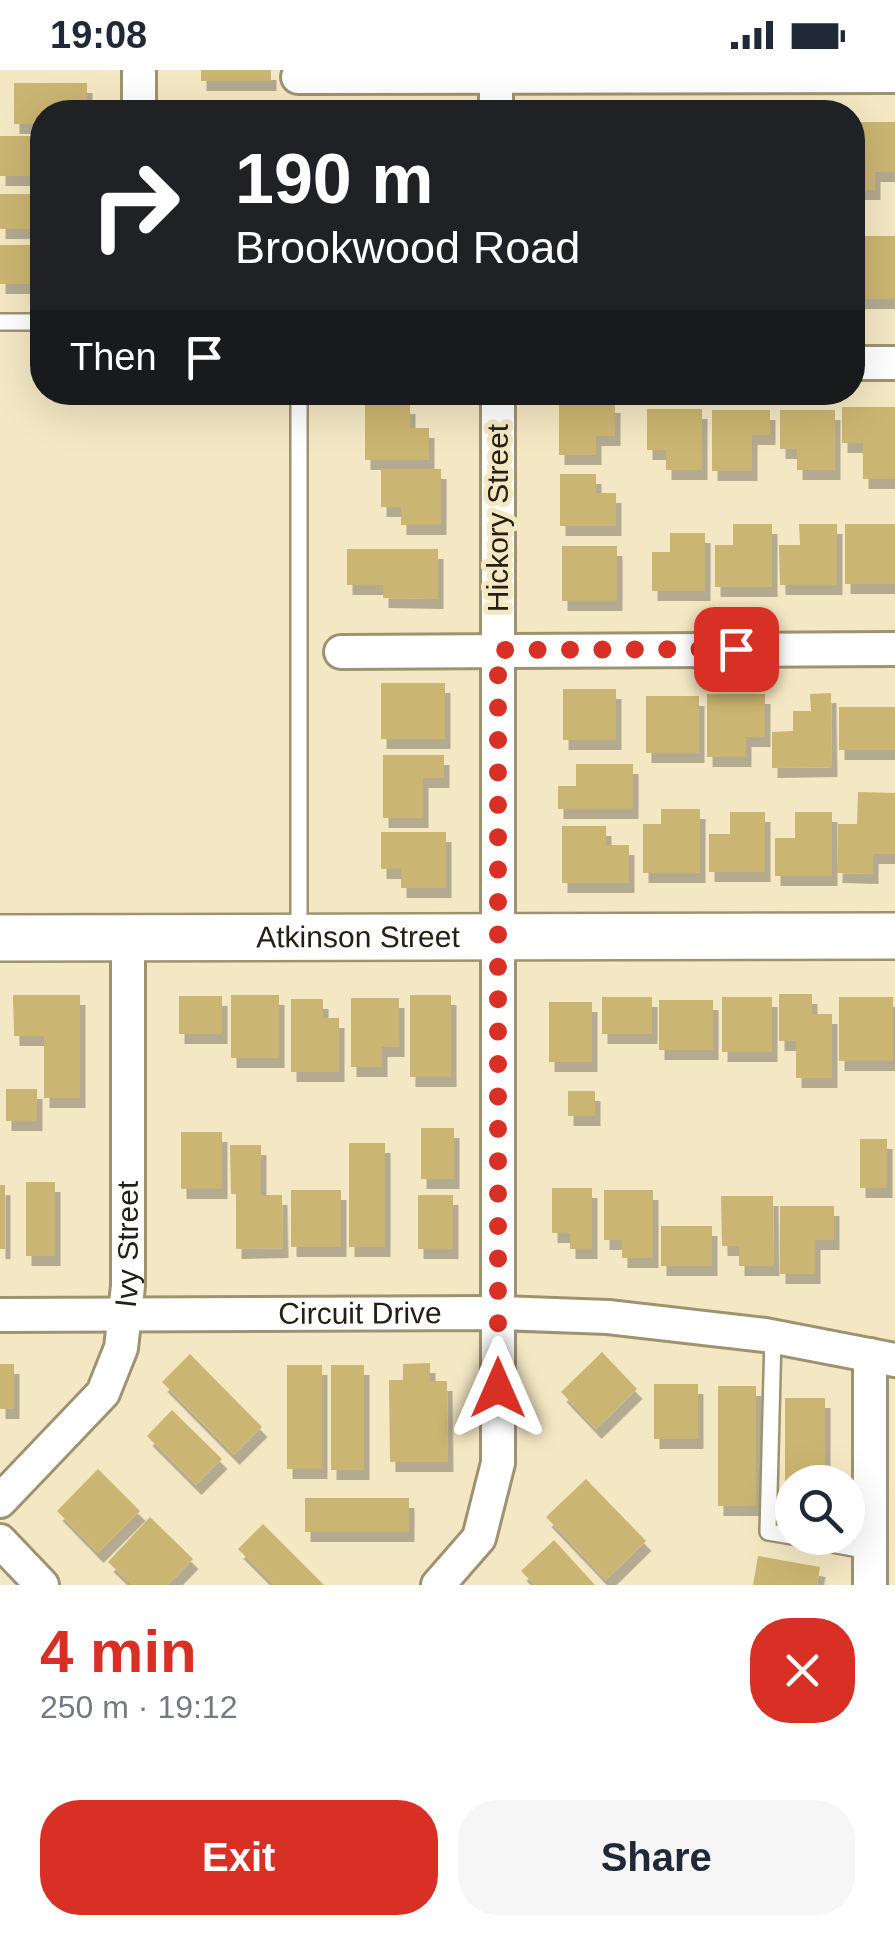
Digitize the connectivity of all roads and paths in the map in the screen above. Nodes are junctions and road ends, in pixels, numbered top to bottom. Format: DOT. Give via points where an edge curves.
graph roads {
  1 [pos="139,70"];
  2 [pos="496,74"];
  3 [pos="895,76"];
  4 [pos="298,77"];
  5 [pos="139,100"];
  6 [pos="496,100"];
  7 [pos="0,322"];
  8 [pos="30,322"];
  9 [pos="895,362"];
  10 [pos="865,363"];
  11 [pos="299,405"];
  12 [pos="498,405"];
  13 [pos="895,649"];
  14 [pos="498,650"];
  15 [pos="342,652"];
  16 [pos="895,936"];
  17 [pos="498,937"];
  18 [pos="0,938"];
  19 [pos="299,938"];
  20 [pos="128,939"];
  21 [pos="498,1313"];
  22 [pos="126,1314"];
  23 [pos="0,1315"];
  24 [pos="773,1336"];
  25 [pos="882,1357"];
  26 [pos="0,1500"];
  27 [pos="775,1533"];
  28 [pos="0,1541"];
  29 [pos="865,1550"];
  30 [pos="870,1551"];
  31 [pos="42,1585"];
  32 [pos="438,1585"];
  33 [pos="870,1585"];
  1 -- 5 [label="street"];
  2 -- 3 [label="street"];
  2 -- 4 [label="street"];
  2 -- 6 [label="street"];
  7 -- 8 [label="lane"];
  9 -- 10 [label="street"];
  11 -- 19 [label="lane"];
  12 -- 14 [label="street, Hickory Street"];
  13 -- 14 [label="street"];
  14 -- 15 [label="street"];
  14 -- 17 [label="street, Hickory Street"];
  16 -- 17 [label="street, Atkinson Street"];
  17 -- 19 [label="street, Atkinson Street"];
  17 -- 21 [label="street, Hickory Street"];
  18 -- 20 [label="street, Atkinson Street"];
  19 -- 20 [label="street, Atkinson Street"];
  20 -- 22 [label="street, Ivy Street"];
  21 -- 22 [label="street, Circuit Drive"];
  21 -- 24 [label="street, Circuit Drive" via="608,1317"];
  21 -- 32 [label="street, Hickory Street" via="498,1463 491,1500 479,1538"];
  22 -- 23 [label="street, Circuit Drive"];
  22 -- 26 [label="street, Ivy Street" via="103,1393"];
  24 -- 25 [label="street, Circuit Drive"];
  24 -- 27 [label="lane" via="768,1532"];
  25 -- 30 [label="street"];
  28 -- 31 [label="street"];
  29 -- 30 [label="lane"];
  30 -- 33 [label="street"];
}
